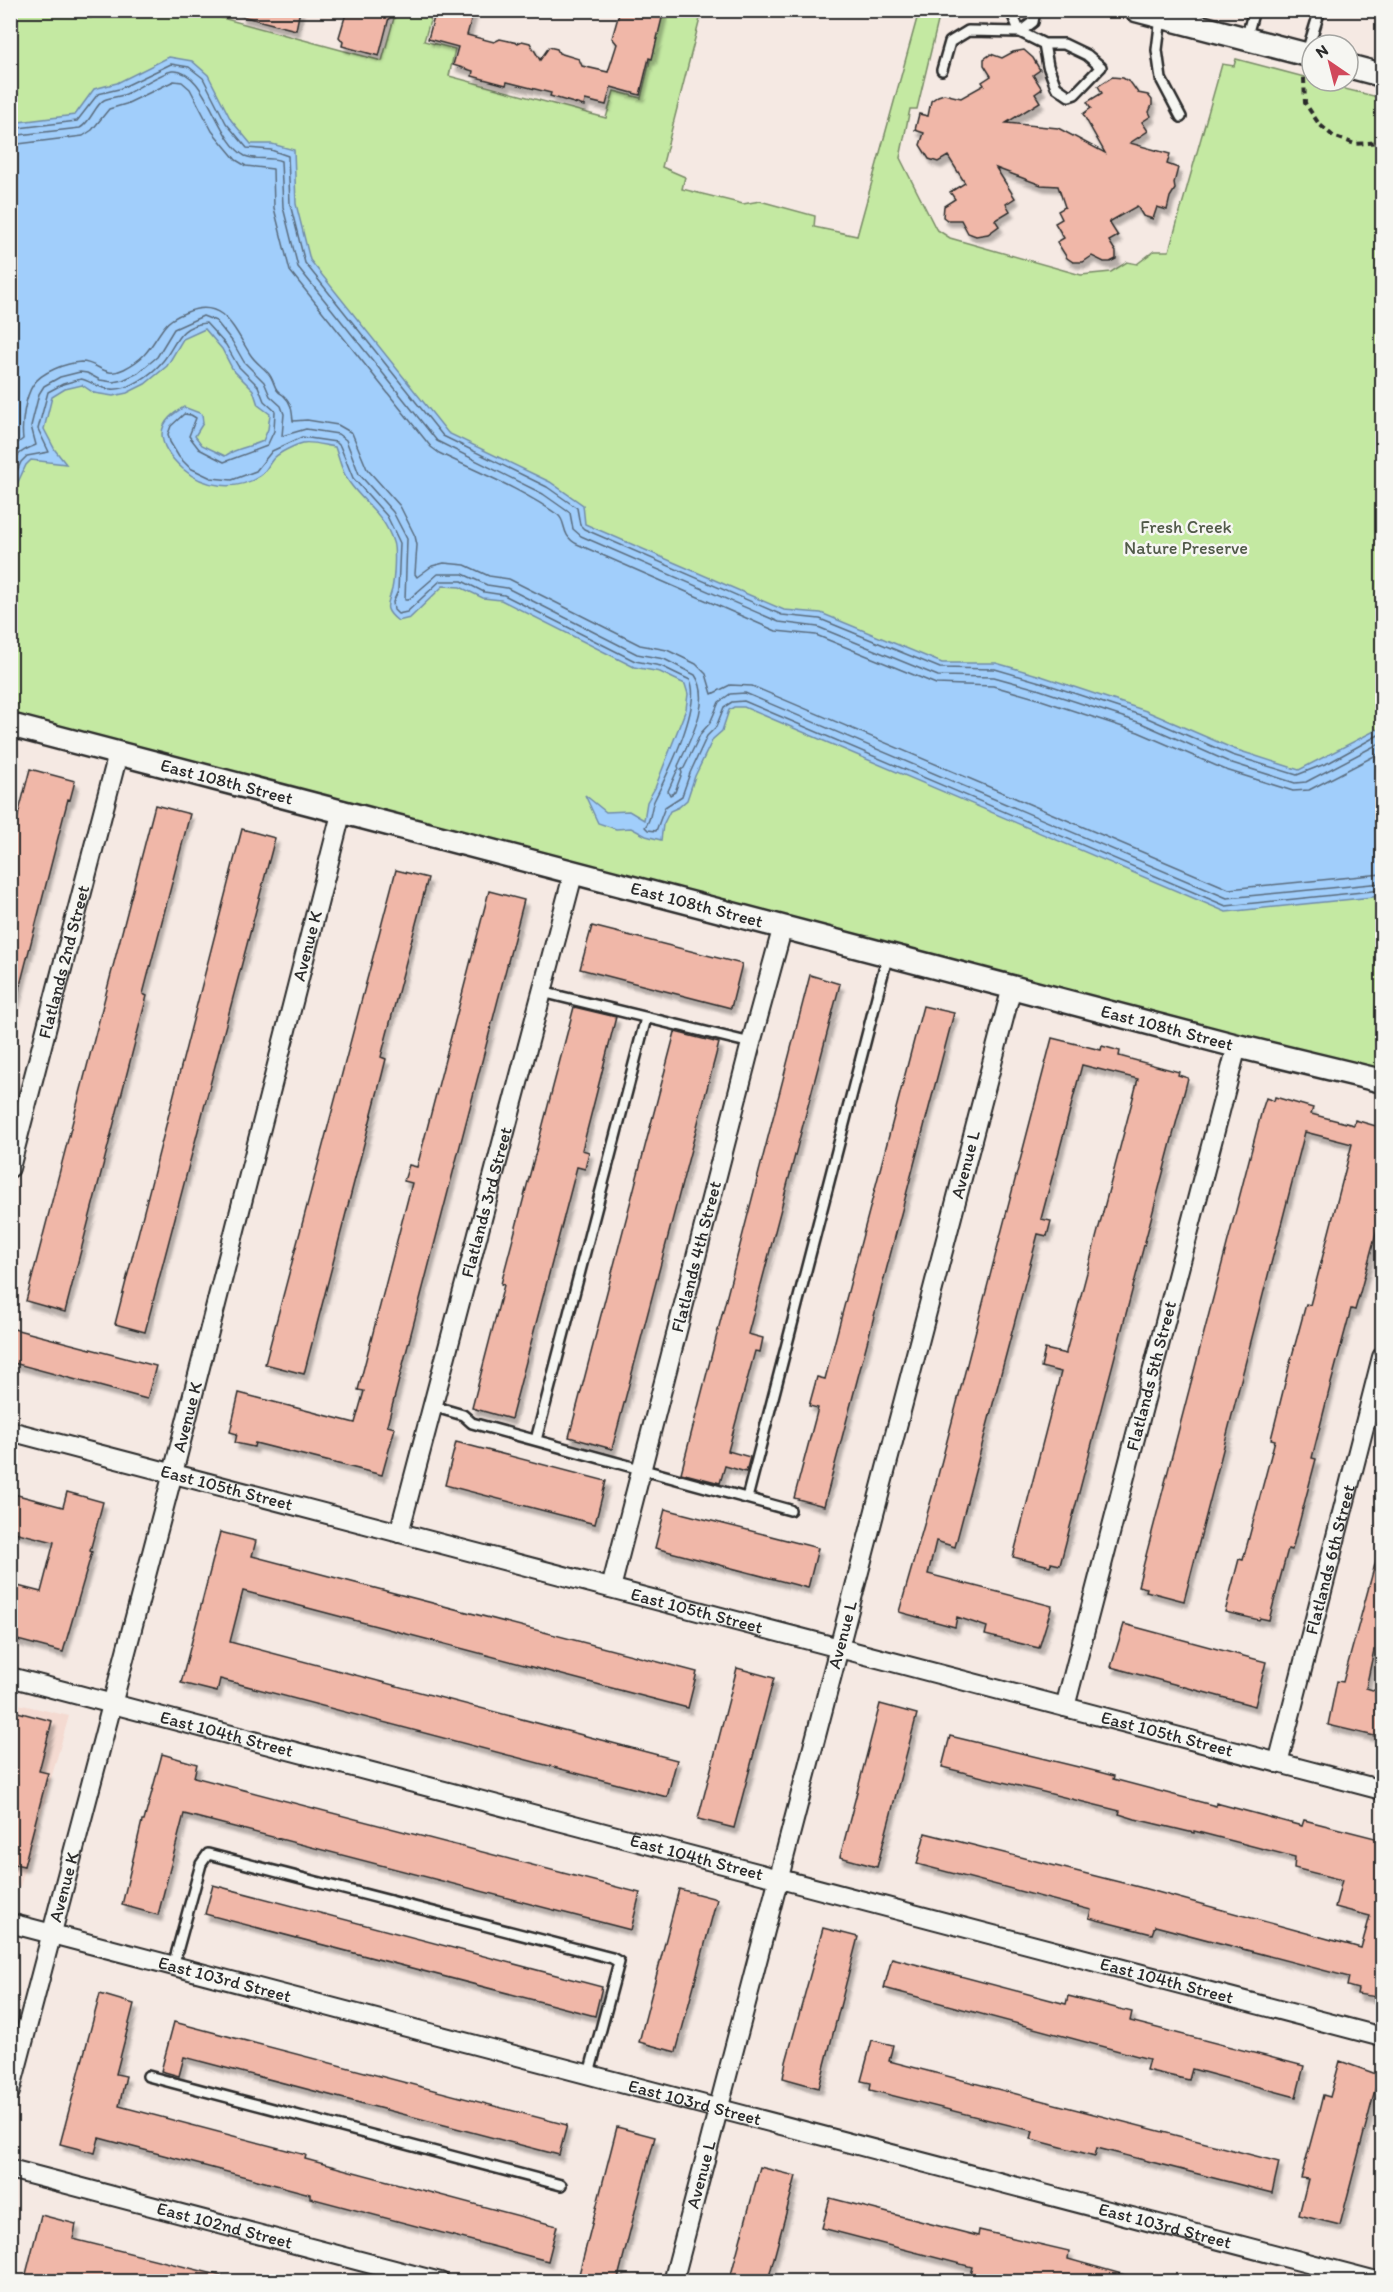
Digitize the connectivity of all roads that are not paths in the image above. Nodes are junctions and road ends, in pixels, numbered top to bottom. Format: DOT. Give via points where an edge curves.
graph roads {
  1 [pos="1016,10"];
  2 [pos="1035,10"];
  3 [pos="1136,10"];
  4 [pos="1254,10"];
  5 [pos="1320,10"];
  6 [pos="1161,17"];
  7 [pos="1020,32"];
  8 [pos="1314,33"];
  9 [pos="1246,39"];
  10 [pos="1044,44"];
  11 [pos="1300,54"];
  12 [pos="1360,69"];
  13 [pos="942,70"];
  14 [pos="1383,75"];
  15 [pos="1181,117"];
  16 [pos="10,725"];
  17 [pos="118,754"];
  18 [pos="342,810"];
  19 [pos="574,872"];
  20 [pos="783,926"];
  21 [pos="888,954"];
  22 [pos="1012,987"];
  23 [pos="542,992"];
  24 [pos="646,1017"];
  25 [pos="751,1043"];
  26 [pos="1237,1046"];
  27 [pos="1383,1081"];
  28 [pos="10,1168"];
  29 [pos="1383,1357"];
  30 [pos="432,1406"];
  31 [pos="10,1431"];
  32 [pos="536,1440"];
  33 [pos="642,1468"];
  34 [pos="172,1473"];
  35 [pos="747,1498"];
  36 [pos="790,1510"];
  37 [pos="399,1533"];
  38 [pos="611,1588"];
  39 [pos="839,1647"];
  40 [pos="10,1677"];
  41 [pos="113,1704"];
  42 [pos="1065,1707"];
  43 [pos="1278,1763"];
  44 [pos="1383,1790"];
  45 [pos="778,1879"];
  46 [pos="10,1923"];
  47 [pos="52,1934"];
  48 [pos="173,1966"];
  49 [pos="1383,2037"];
  50 [pos="589,2074"];
  51 [pos="148,2076"];
  52 [pos="10,2092"];
  53 [pos="718,2108"];
  54 [pos="10,2169"];
  55 [pos="561,2185"];
  56 [pos="1381,2281"];
  57 [pos="440,2282"];
  58 [pos="673,2282"];
  1 -- 7 [label="lane" via="1013,16"];
  2 -- 7 [label="lane" via="1033,22"];
  3 -- 6 [label="street"];
  4 -- 9 [label="lane"];
  5 -- 8 [label="lane"];
  6 -- 9 [label="street"];
  6 -- 15 [label="lane" via="1157,50 1161,80"];
  7 -- 10 [label="lane"];
  7 -- 13 [label="lane" via="968,31 950,42"];
  9 -- 11 [label="street"];
  10 -- 10 [label="lane" via="1064,44 1101,67 1069,96 1056,87"];
  12 -- 14 [label="street"];
  16 -- 17 [label="street, East 108th Street"];
  17 -- 18 [label="street, East 108th Street"];
  17 -- 28 [label="street, Flatlands 2nd Street"];
  18 -- 19 [label="street, East 108th Street"];
  18 -- 34 [label="street, Avenue K"];
  19 -- 20 [label="street, East 108th Street"];
  19 -- 23 [label="street, Flatlands 3rd Street"];
  20 -- 21 [label="street, East 108th Street"];
  20 -- 25 [label="street, Flatlands 4th Street"];
  21 -- 22 [label="street, East 108th Street"];
  21 -- 35 [label="lane"];
  22 -- 26 [label="street, East 108th Street"];
  22 -- 39 [label="street, Avenue L"];
  23 -- 24 [label="lane"];
  23 -- 30 [label="street, Flatlands 3rd Street"];
  24 -- 25 [label="lane"];
  24 -- 32 [label="lane"];
  25 -- 33 [label="street, Flatlands 4th Street"];
  26 -- 27 [label="street, East 108th Street"];
  26 -- 42 [label="street, Flatlands 5th Street"];
  29 -- 43 [label="street, Flatlands 6th Street"];
  30 -- 32 [label="lane" via="463,1415 472,1423"];
  30 -- 37 [label="street, Flatlands 3rd Street"];
  31 -- 34 [label="street, East 105th Street"];
  32 -- 33 [label="lane"];
  33 -- 35 [label="lane"];
  33 -- 38 [label="street, Flatlands 4th Street"];
  34 -- 37 [label="street, East 105th Street"];
  34 -- 41 [label="street, Avenue K"];
  35 -- 36 [label="lane"];
  37 -- 38 [label="street, East 105th Street"];
  38 -- 39 [label="street, East 105th Street"];
  39 -- 42 [label="street, East 105th Street"];
  39 -- 45 [label="street, Avenue L"];
  40 -- 41 [label="street, East 104th Street"];
  41 -- 45 [label="street, East 104th Street"];
  41 -- 47 [label="street, Avenue K"];
  42 -- 43 [label="street, East 105th Street"];
  43 -- 44 [label="street, East 105th Street"];
  45 -- 49 [label="street, East 104th Street"];
  45 -- 53 [label="street, Avenue L"];
  46 -- 47 [label="street, East 103rd Street"];
  47 -- 48 [label="street, East 103rd Street"];
  47 -- 52 [label="street, Avenue K"];
  48 -- 50 [label="street, East 103rd Street"];
  48 -- 50 [label="lane" via="201,1864 208,1854 601,1955 619,1962"];
  50 -- 53 [label="street, East 103rd Street"];
  51 -- 55 [label="lane"];
  53 -- 56 [label="street, East 103rd Street"];
  53 -- 58 [label="street, Avenue L"];
  54 -- 57 [label="street, East 102nd Street"];
}
